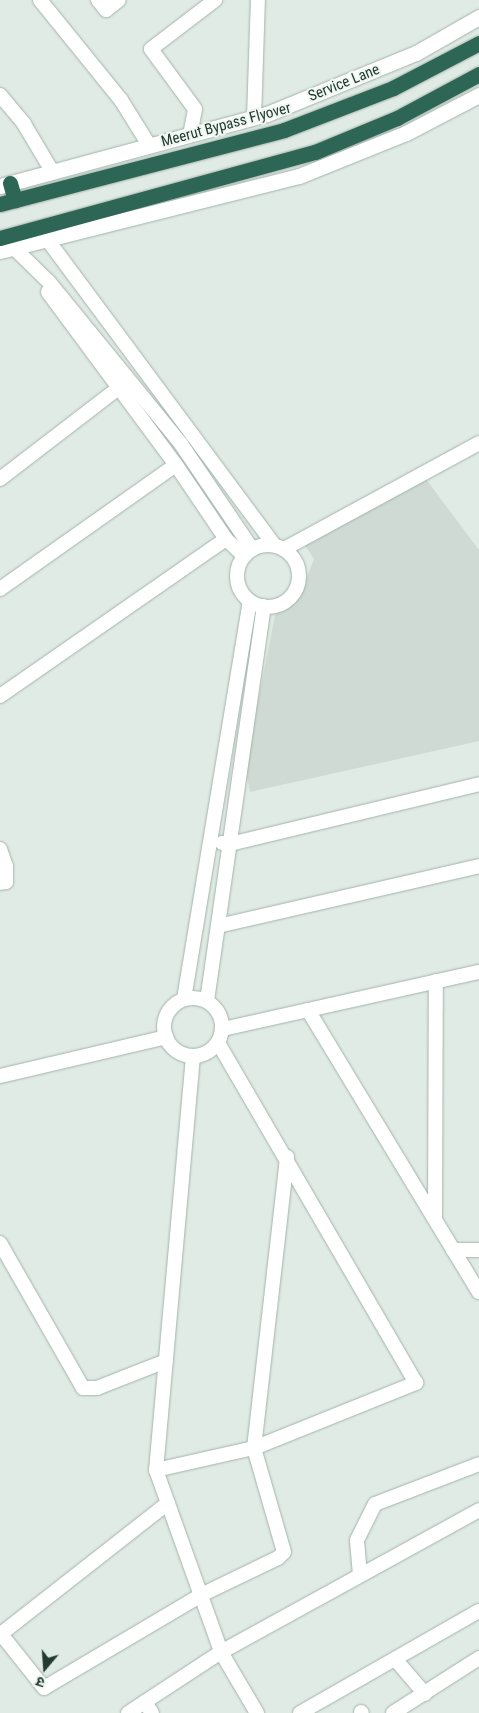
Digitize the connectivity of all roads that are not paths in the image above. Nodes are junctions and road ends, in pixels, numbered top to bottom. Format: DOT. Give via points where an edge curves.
graph roads {
  1 [pos="40,0"];
  2 [pos="98,0"];
  3 [pos="119,0"];
  4 [pos="215,0"];
  5 [pos="258,0"];
  6 [pos="479,17"];
  7 [pos="479,43"];
  8 [pos="479,74"];
  9 [pos="0,95"];
  10 [pos="479,95"];
  11 [pos="254,118"];
  12 [pos="190,135"];
  13 [pos="149,145"];
  14 [pos="52,171"];
  15 [pos="5,184"];
  16 [pos="7,202"];
  17 [pos="42,234"];
  18 [pos="6,243"];
  19 [pos="49,282"];
  20 [pos="130,379"];
  21 [pos="118,388"];
  22 [pos="161,390"];
  23 [pos="146,401"];
  24 [pos="193,435"];
  25 [pos="479,443"];
  26 [pos="180,444"];
  27 [pos="176,466"];
  28 [pos="0,479"];
  29 [pos="226,539"];
  30 [pos="279,547"];
  31 [pos="248,552"];
  32 [pos="0,589"];
  33 [pos="250,601"];
  34 [pos="264,606"];
  35 [pos="0,696"];
  36 [pos="231,711"];
  37 [pos="248,714"];
  38 [pos="220,782"];
  39 [pos="479,784"];
  40 [pos="238,786"];
  41 [pos="210,842"];
  42 [pos="230,844"];
  43 [pos="0,849"];
  44 [pos="479,866"];
  45 [pos="0,884"];
  46 [pos="218,926"];
  47 [pos="190,961"];
  48 [pos="213,964"];
  49 [pos="479,972"];
  50 [pos="436,981"];
  51 [pos="184,999"];
  52 [pos="207,1001"];
  53 [pos="308,1010"];
  54 [pos="223,1028"];
  55 [pos="166,1036"];
  56 [pos="218,1043"];
  57 [pos="193,1056"];
  58 [pos="0,1076"];
  59 [pos="287,1157"];
  60 [pos="435,1220"];
  61 [pos="0,1243"];
  62 [pos="453,1250"];
  63 [pos="479,1250"];
  64 [pos="479,1292"];
  65 [pos="166,1361"];
  66 [pos="254,1448"];
  67 [pos="479,1464"];
  68 [pos="156,1470"];
  69 [pos="168,1503"];
  70 [pos="479,1510"];
  71 [pos="360,1575"];
  72 [pos="201,1595"];
  73 [pos="479,1611"];
  74 [pos="221,1652"];
  75 [pos="479,1658"];
  76 [pos="395,1659"];
  77 [pos="425,1694"];
  78 [pos="149,1707"];
  79 [pos="128,1713"];
  80 [pos="257,1713"];
  81 [pos="300,1713"];
  82 [pos="393,1713"];
  1 -- 13 [label="street" via="121,100"];
  2 -- 3 [label="street" via="106,10"];
  4 -- 12 [label="street" via="151,50 195,108"];
  5 -- 11 [label="street"];
  6 -- 11 [label="street, Service Lane" via="416,54"];
  7 -- 16 [label="highway, Meerut Bypass Flyover" via="393,88 284,130"];
  8 -- 17 [label="highway" via="397,118 316,152"];
  9 -- 14 [label="street" via="24,124"];
  10 -- 17 [label="street" via="406,133 299,176"];
  11 -- 12 [label="street, Service Lane"];
  12 -- 13 [label="street, Service Lane"];
  13 -- 14 [label="street, Service Lane"];
  14 -- 15 [label="street, Service Lane"];
  15 -- 16 [label="highway"];
  17 -- 18 [label="highway"];
  17 -- 22 [label="street"];
  18 -- 19 [label="street"];
  19 -- 20 [label="street"];
  19 -- 21 [label="street" via="50,298"];
  20 -- 21 [label="street"];
  20 -- 23 [label="street"];
  21 -- 27 [label="street"];
  21 -- 28 [label="street"];
  22 -- 23 [label="street"];
  22 -- 24 [label="street"];
  23 -- 26 [label="street"];
  24 -- 26 [label="street"];
  24 -- 30 [label="street"];
  25 -- 30 [label="street"];
  26 -- 31 [label="street"];
  27 -- 29 [label="street"];
  27 -- 32 [label="street"];
  29 -- 31 [label="street"];
  29 -- 35 [label="street"];
  30 -- 31 [label="street"];
  30 -- 34 [label="street" via="297,565 297,586 285,601"];
  31 -- 33 [label="street" via="237,574 243,594"];
  33 -- 34 [label="street"];
  33 -- 36 [label="street"];
  34 -- 37 [label="street"];
  36 -- 37 [label="street"];
  36 -- 38 [label="street"];
  37 -- 40 [label="street"];
  38 -- 40 [label="street"];
  38 -- 41 [label="street"];
  39 -- 42 [label="street"];
  40 -- 42 [label="street"];
  41 -- 42 [label="street"];
  41 -- 47 [label="street"];
  42 -- 46 [label="street"];
  43 -- 45 [label="street" via="6,866 6,882"];
  44 -- 46 [label="street"];
  46 -- 48 [label="street"];
  47 -- 48 [label="street"];
  47 -- 51 [label="street"];
  48 -- 52 [label="street"];
  49 -- 50 [label="street"];
  50 -- 53 [label="street"];
  50 -- 60 [label="street"];
  51 -- 52 [label="street"];
  51 -- 55 [label="street" via="169,1010 164,1027"];
  52 -- 54 [label="street" via="221,1015"];
  53 -- 54 [label="street"];
  53 -- 60 [label="street"];
  54 -- 56 [label="street"];
  55 -- 57 [label="street" via="176,1051"];
  55 -- 58 [label="street"];
  56 -- 57 [label="street" via="212,1050"];
  56 -- 59 [label="street"];
  57 -- 65 [label="street"];
  59 -- 66 [label="street"];
  59 -- 66 [label="street" via="416,1383"];
  60 -- 62 [label="street"];
  61 -- 65 [label="street" via="83,1388 97,1388"];
  62 -- 63 [label="street"];
  62 -- 64 [label="street"];
  65 -- 68 [label="street"];
  66 -- 68 [label="street"];
  66 -- 72 [label="street" via="284,1552 278,1558"];
  67 -- 71 [label="street" via="375,1504 357,1540"];
  68 -- 69 [label="street"];
  69 -- 72 [label="street"];
  69 -- 72 [label="street" via="1,1634 44,1688"];
  70 -- 71 [label="street"];
  71 -- 74 [label="street"];
  72 -- 74 [label="street"];
  73 -- 76 [label="street"];
  74 -- 78 [label="street"];
  74 -- 80 [label="street"];
  75 -- 77 [label="street"];
  76 -- 77 [label="street"];
  76 -- 81 [label="street"];
  77 -- 82 [label="street"];
  78 -- 79 [label="street"];
}
